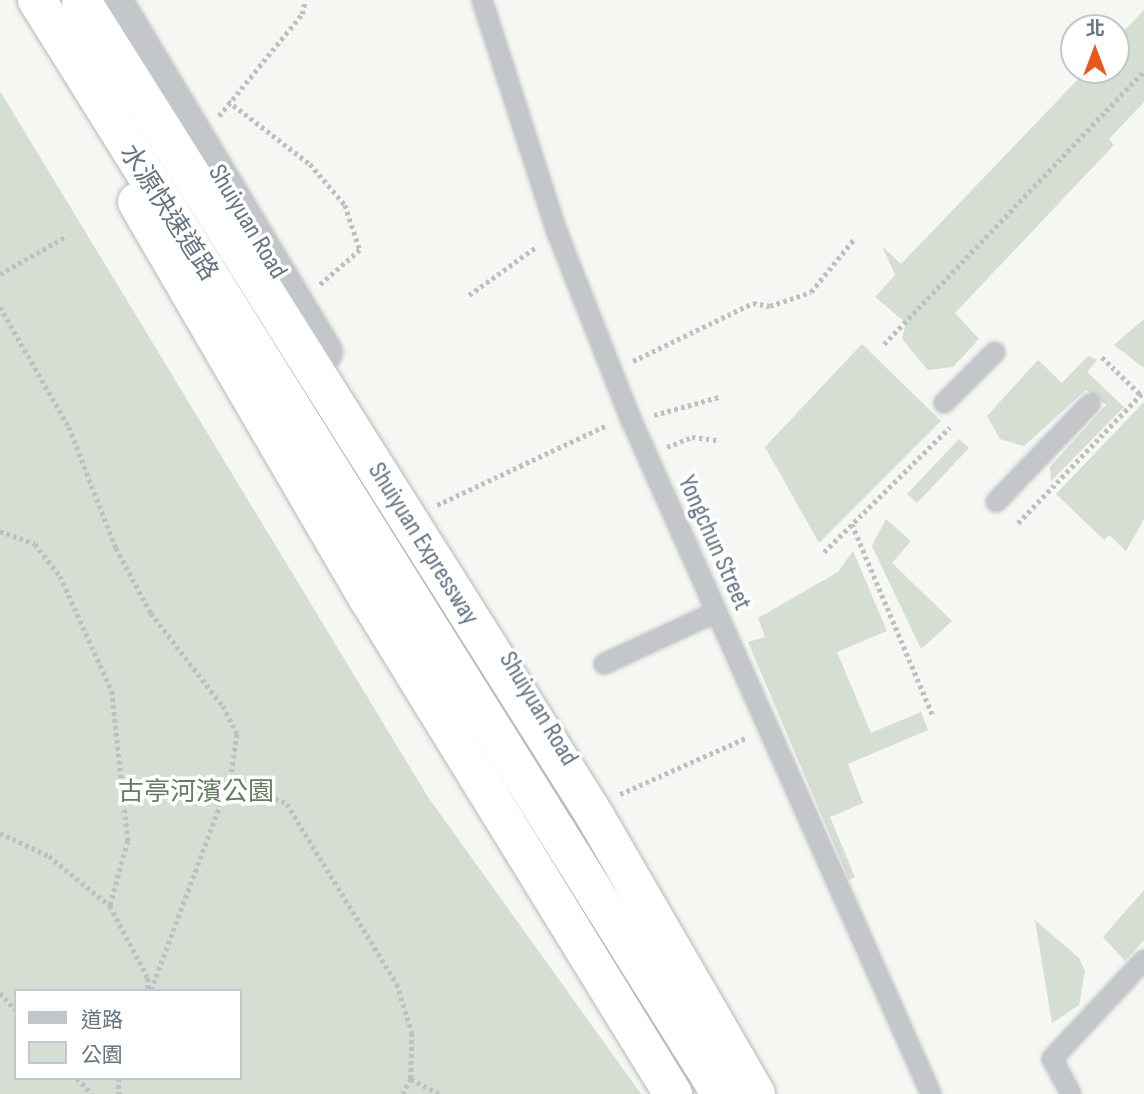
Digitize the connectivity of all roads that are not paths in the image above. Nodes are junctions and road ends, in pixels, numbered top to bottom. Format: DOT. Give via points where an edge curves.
graph roads {
  1 [pos="37,0"];
  2 [pos="81,0"];
  3 [pos="114,0"];
  4 [pos="482,0"];
  5 [pos="90,91"];
  6 [pos="995,352"];
  7 [pos="944,403"];
  8 [pos="1090,404"];
  9 [pos="996,502"];
  10 [pos="716,612"];
  11 [pos="604,664"];
  12 [pos="1144,960"];
  13 [pos="673,1094"];
  14 [pos="721,1094"];
  15 [pos="755,1094"];
  16 [pos="767,1094"];
  17 [pos="931,1094"];
  18 [pos="1071,1094"];
  1 -- 5 [label="highway, 水源快速道路"];
  2 -- 15 [label="highway, Shuiyuan Expressway" via="596,816"];
  3 -- 16 [label="street, Shuiyuan Road"];
  4 -- 10 [label="lane, Yongchun Street" via="557,232 631,419"];
  5 -- 13 [label="highway" via="150,233"];
  5 -- 14 [label="highway, 水源快速道路" via="305,423 490,731"];
  6 -- 7 [label="lane"];
  8 -- 9 [label="lane"];
  10 -- 11 [label="lane"];
  10 -- 17 [label="lane, Yongchun Street"];
  12 -- 18 [label="lane" via="1052,1059"];
}
